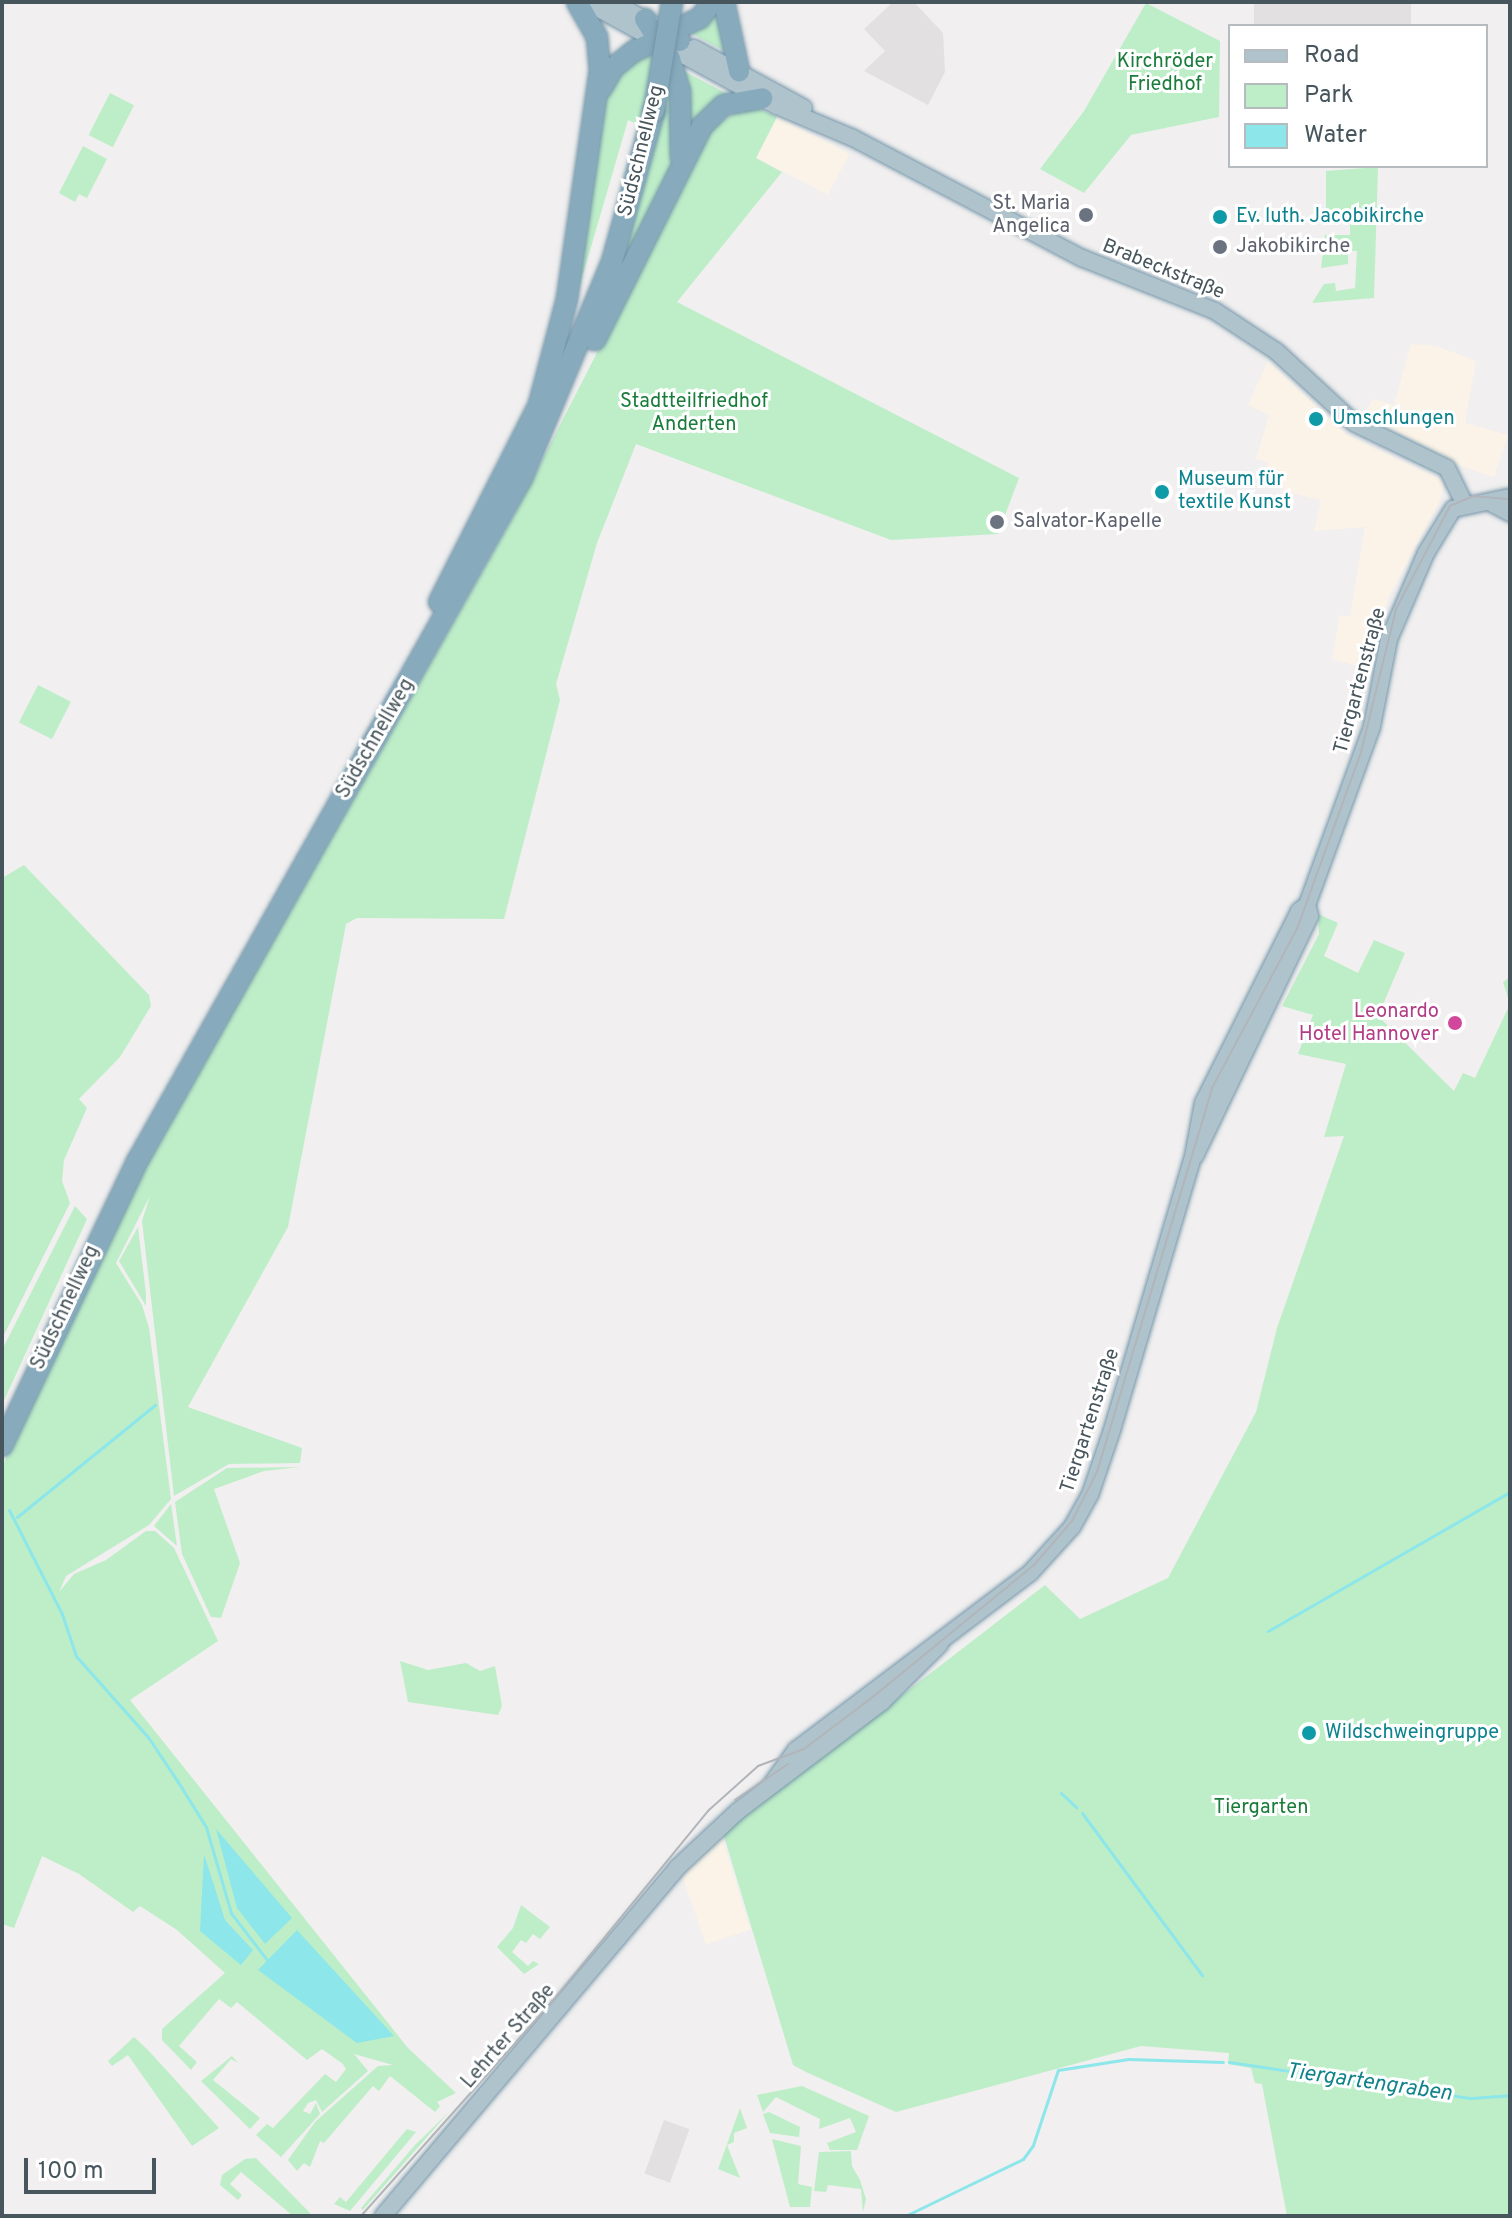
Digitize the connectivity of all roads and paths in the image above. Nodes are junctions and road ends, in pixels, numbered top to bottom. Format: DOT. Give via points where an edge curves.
graph roads {
  1 [pos="577,2"];
  2 [pos="586,2"];
  3 [pos="613,2"];
  4 [pos="659,2"];
  5 [pos="672,2"];
  6 [pos="712,2"];
  7 [pos="724,2"];
  8 [pos="660,34"];
  9 [pos="739,71"];
  10 [pos="597,99"];
  11 [pos="774,99"];
  12 [pos="648,108"];
  13 [pos="666,202"];
  14 [pos="538,408"];
  15 [pos="522,478"];
  16 [pos="1510,497"];
  17 [pos="1489,502"];
  18 [pos="1464,503"];
  19 [pos="1510,513"];
  20 [pos="424,644"];
  21 [pos="87,1249"];
  22 [pos="2,1421"];
  23 [pos="2,1446"];
  24 [pos="664,1883"];
  25 [pos="383,2216"];
  1 -- 10 [label="highway" via="597,37"];
  2 -- 8 [label="main road, Brabeckstraße"];
  3 -- 8 [label="main road, Brabeckstraße"];
  4 -- 12 [label="highway, Südschnellweg"];
  5 -- 12 [label="highway, Südschnellweg, bridge"];
  6 -- 8 [label="highway" via="700,18"];
  7 -- 9 [label="highway"];
  8 -- 9 [label="main road, Brabeckstraße"];
  8 -- 10 [label="highway" via="622,59"];
  8 -- 11 [label="main road, Brabeckstraße"];
  8 -- 13 [label="highway" via="680,91 684,129"];
  9 -- 11 [label="main road, Brabeckstraße"];
  10 -- 14 [label="highway" via="567,299"];
  11 -- 13 [label="highway" via="724,105 710,116"];
  11 -- 18 [label="main road, Brabeckstraße" via="1082,258 1238,324 1354,423 1447,468"];
  12 -- 14 [label="highway, Südschnellweg" via="599,258"];
  12 -- 15 [label="highway, Südschnellweg" via="607,275"];
  13 -- 15 [label="highway"];
  14 -- 20 [label="highway, Südschnellweg"];
  15 -- 20 [label="highway, Südschnellweg"];
  16 -- 17 [label="main road"];
  17 -- 18 [label="main road"];
  17 -- 19 [label="main road"];
  18 -- 24 [label="main road, Tiergartenstraße" via="1440,525 1400,611 1372,726 1307,905 1299,911 1203,1103 1193,1157 1090,1495 1050,1554 940,1644 932,1658 882,1702 771,1785"];
  20 -- 21 [label="highway, Südschnellweg"];
  21 -- 22 [label="highway, Südschnellweg"];
  21 -- 23 [label="highway, Südschnellweg"];
  24 -- 25 [label="main road, Lehrter Straße"];
}
